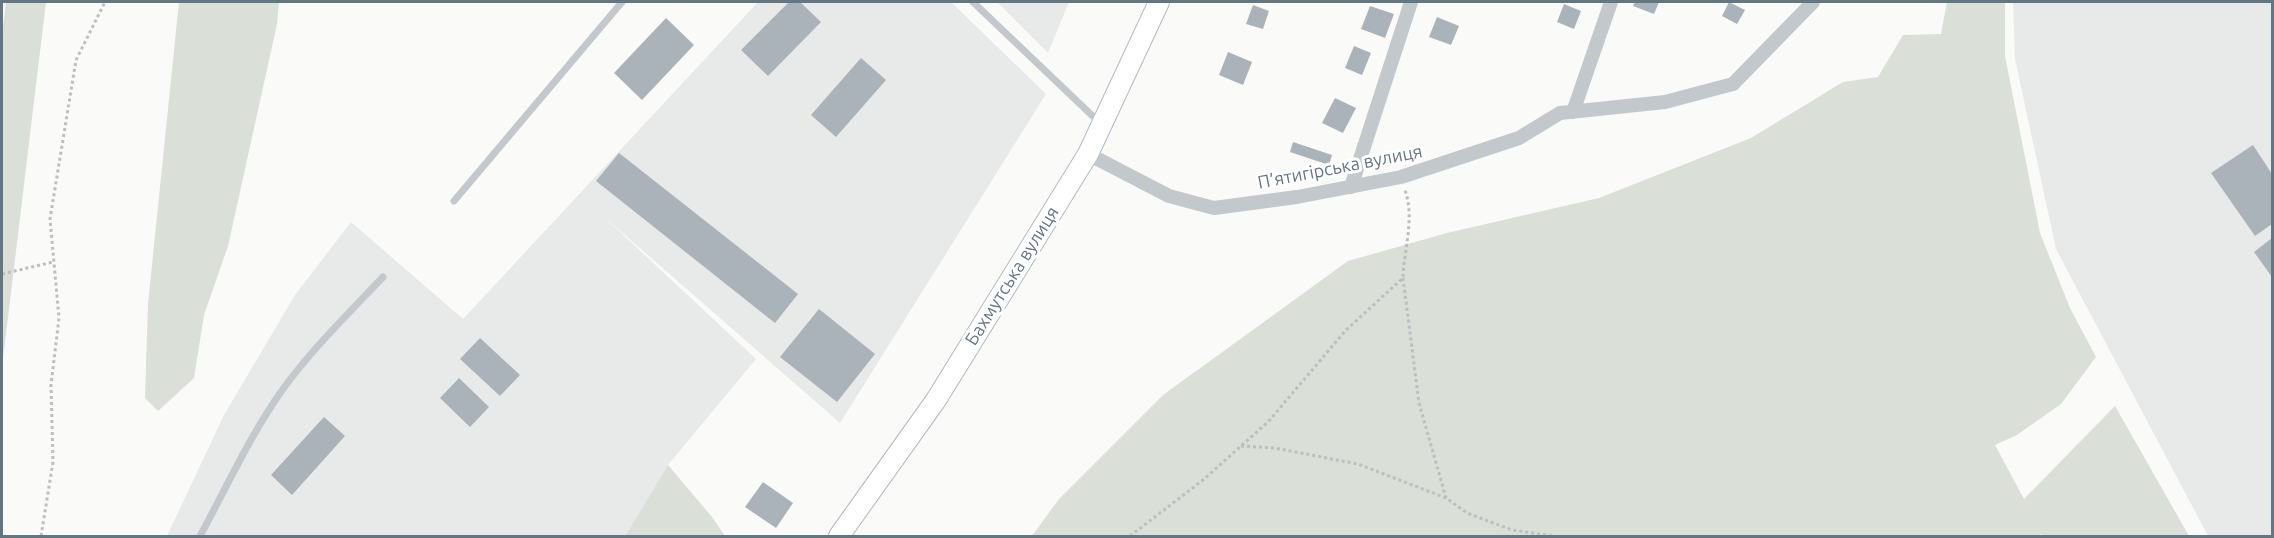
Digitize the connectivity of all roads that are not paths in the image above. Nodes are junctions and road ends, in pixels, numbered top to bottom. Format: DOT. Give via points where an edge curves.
graph roads {
  1 [pos="622,2"];
  2 [pos="973,2"];
  3 [pos="1159,2"];
  4 [pos="1411,2"];
  5 [pos="1611,2"];
  6 [pos="1813,2"];
  7 [pos="1573,112"];
  8 [pos="1102,126"];
  9 [pos="1088,154"];
  10 [pos="1351,187"];
  11 [pos="454,201"];
  12 [pos="383,277"];
  13 [pos="200,537"];
  14 [pos="839,537"];
  1 -- 11 [label="lane"];
  2 -- 8 [label="lane"];
  3 -- 8 [label="main road, Бахмутська вулиця"];
  4 -- 10 [label="street"];
  5 -- 7 [label="street"];
  6 -- 7 [label="street, П’ятигірська вулиця" via="1733,84 1665,102"];
  7 -- 10 [label="street, П’ятигірська вулиця" via="1560,113 1519,138 1401,177"];
  8 -- 9 [label="main road, Бахмутська вулиця"];
  9 -- 10 [label="street, П’ятигірська вулиця" via="1169,196 1214,208"];
  9 -- 14 [label="main road, Бахмутська вулиця" via="936,400"];
  12 -- 13 [label="lane" via="284,388 255,432"];
}
